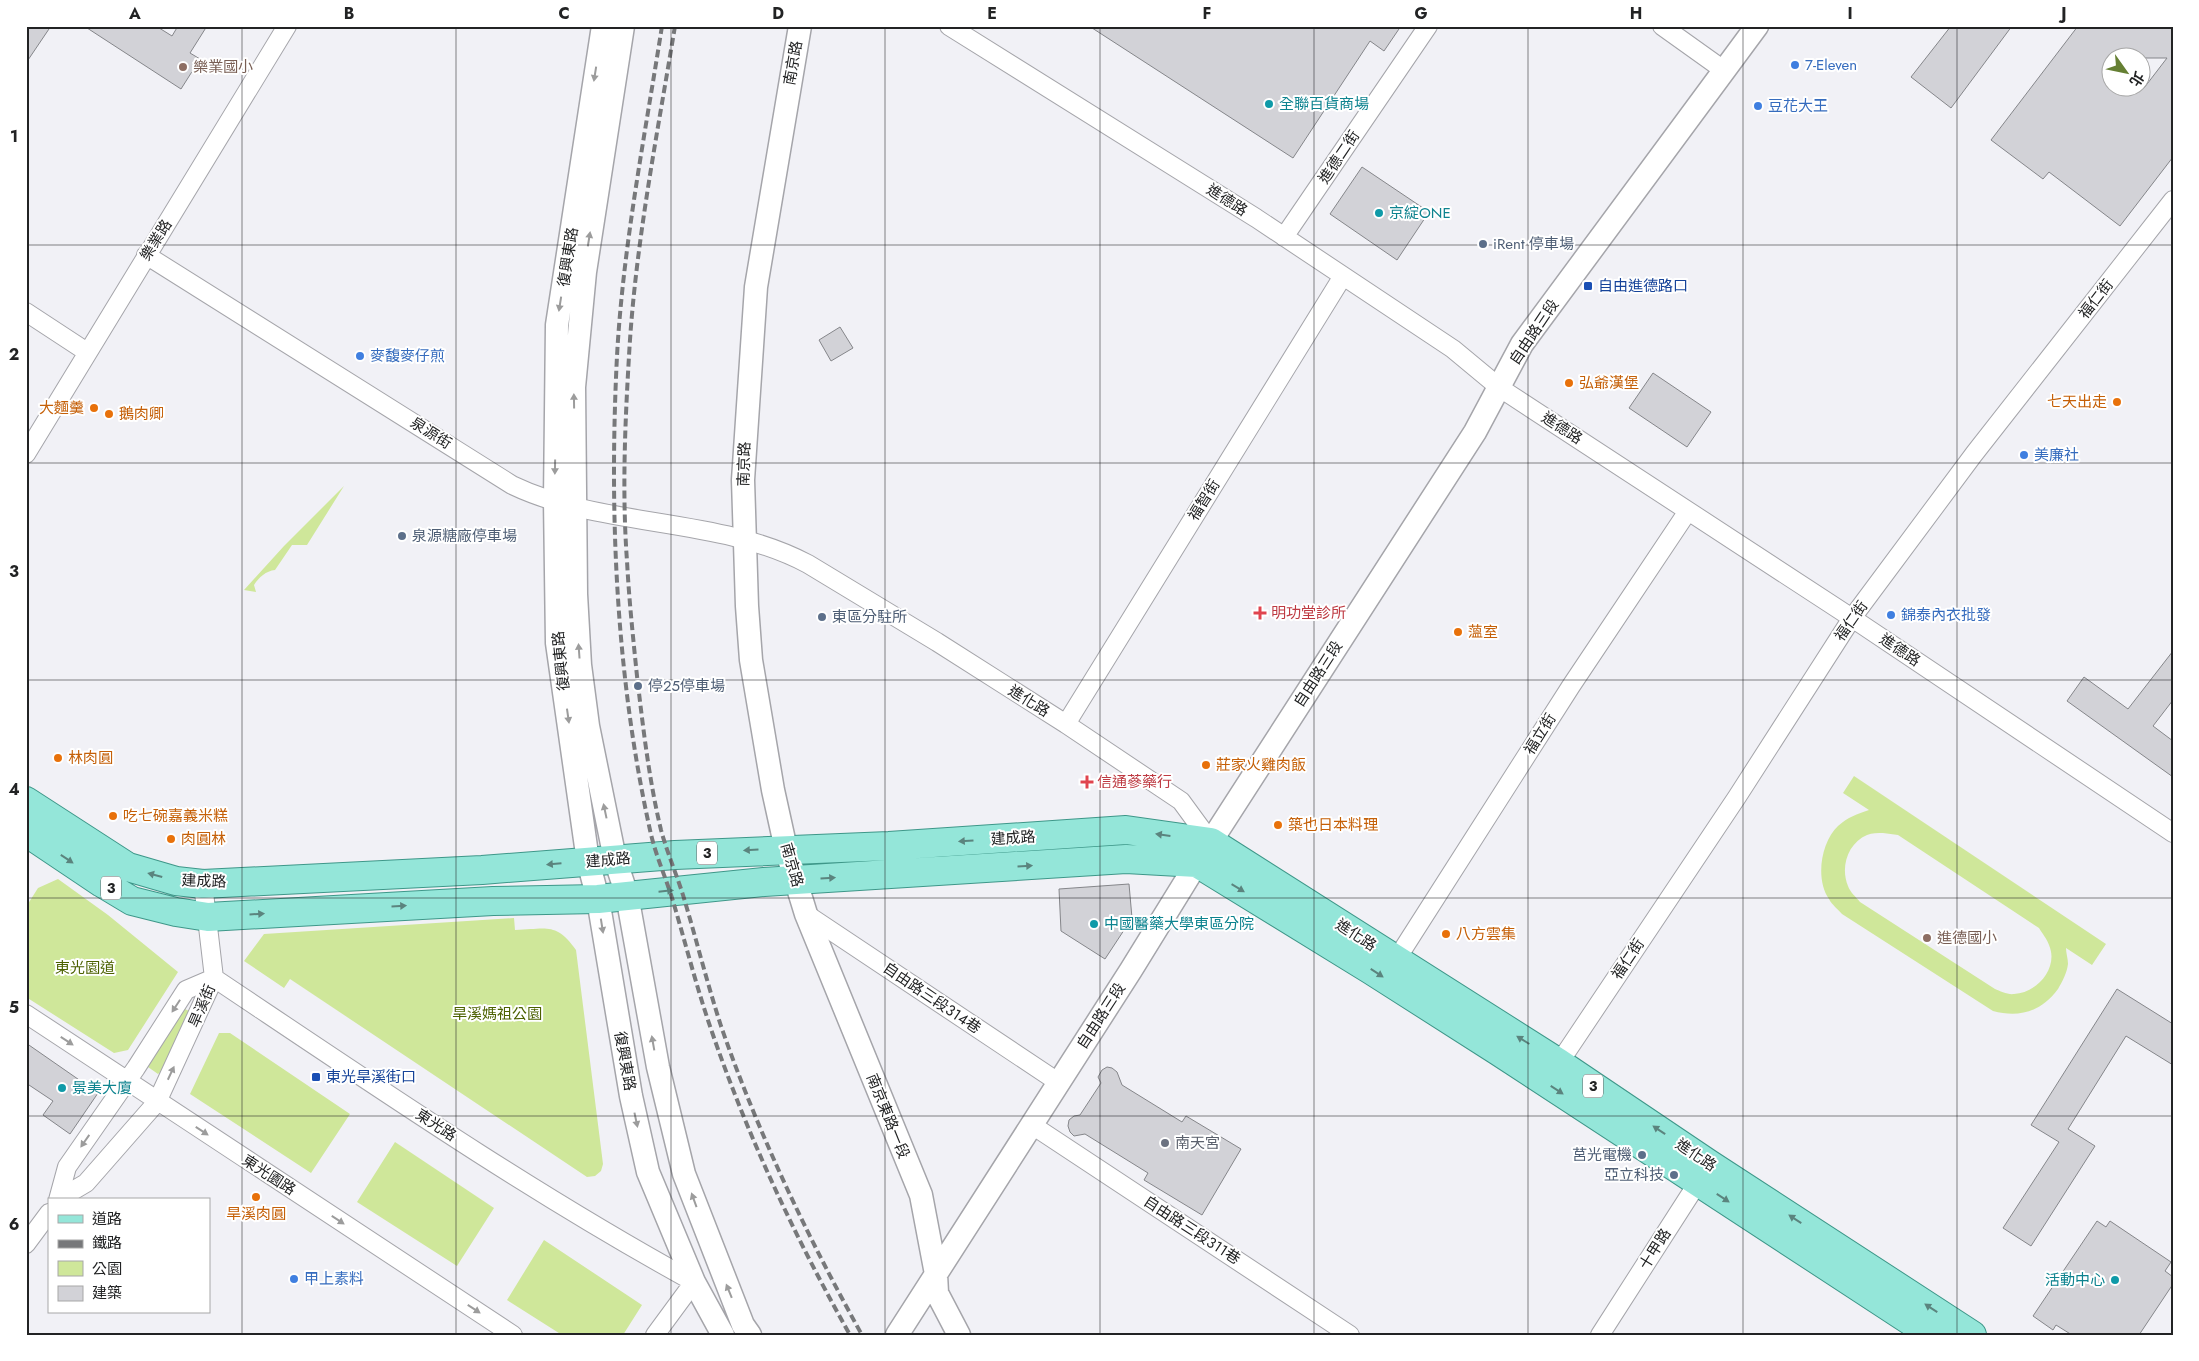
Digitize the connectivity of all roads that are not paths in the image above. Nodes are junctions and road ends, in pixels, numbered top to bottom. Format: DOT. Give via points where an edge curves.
graph roads {
  1 [pos="287,26"];
  2 [pos="603,26"];
  3 [pos="623,26"];
  4 [pos="800,26"];
  5 [pos="949,26"];
  6 [pos="1428,26"];
  7 [pos="1662,26"];
  8 [pos="1757,26"];
  9 [pos="971,32"];
  10 [pos="1724,71"];
  11 [pos="2173,200"];
  12 [pos="1284,237"];
  13 [pos="146,255"];
  14 [pos="1343,276"];
  15 [pos="26,312"];
  16 [pos="87,352"];
  17 [pos="1500,388"];
  18 [pos="26,454"];
  19 [pos="565,504"];
  20 [pos="1688,511"];
  21 [pos="744,539"];
  22 [pos="1852,618"];
  23 [pos="1066,724"];
  24 [pos="26,801"];
  25 [pos="26,832"];
  26 [pos="2173,833"];
  27 [pos="786,849"];
  28 [pos="1204,852"];
  29 [pos="615,859"];
  30 [pos="588,861"];
  31 [pos="203,884"];
  32 [pos="627,895"];
  33 [pos="801,898"];
  34 [pos="598,899"];
  35 [pos="208,917"];
  36 [pos="1396,960"];
  37 [pos="214,978"];
  38 [pos="26,1014"];
  39 [pos="1558,1063"];
  40 [pos="127,1080"];
  41 [pos="1058,1082"];
  42 [pos="157,1102"];
  43 [pos="1032,1125"];
  44 [pos="1704,1173"];
  45 [pos="57,1198"];
  46 [pos="64,1198"];
  47 [pos="48,1214"];
  48 [pos="26,1244"];
  49 [pos="936,1274"];
  50 [pos="694,1282"];
  51 [pos="513,1335"];
  52 [pos="655,1335"];
  53 [pos="723,1335"];
  54 [pos="750,1335"];
  55 [pos="897,1335"];
  56 [pos="959,1335"];
  57 [pos="1350,1335"];
  58 [pos="1600,1335"];
  59 [pos="1932,1335"];
  60 [pos="1972,1335"];
  1 -- 13 [label="street, 樂業路"];
  2 -- 19 [label="street, 復興東路, one-way" via="557,325"];
  19 -- 3 [label="street, 復興東路, one-way" via="585,272"];
  4 -- 21 [label="street, 南京路" via="756,286 743,471"];
  5 -- 9 [label="street, 進德路"];
  6 -- 12 [label="street, 進德二街"];
  7 -- 10 [label="street"];
  8 -- 10 [label="street, 自由路三段"];
  9 -- 12 [label="street, 進德路"];
  10 -- 17 [label="street, 自由路三段" via="1522,344"];
  11 -- 22 [label="street, 福仁街" via="1974,454"];
  12 -- 14 [label="street, 進德路"];
  13 -- 16 [label="street, 樂業路"];
  13 -- 19 [label="street, 泉源街" via="512,485"];
  14 -- 17 [label="street, 進德路" via="1454,348"];
  14 -- 23 [label="street, 福智街"];
  15 -- 16 [label="street"];
  16 -- 18 [label="street, 樂業路"];
  17 -- 20 [label="street, 進德路"];
  17 -- 28 [label="street, 自由路三段" via="1475,432"];
  19 -- 21 [label="street, 泉源街"];
  29 -- 19 [label="street, 復興東路, one-way" via="588,726"];
  19 -- 30 [label="street, 復興東路, one-way" via="557,643"];
  20 -- 22 [label="street, 進德路"];
  20 -- 36 [label="street, 福立街" via="1565,694"];
  21 -- 23 [label="street, 進化路" via="808,564"];
  21 -- 27 [label="street, 南京路" via="751,660"];
  22 -- 26 [label="street, 進德路"];
  22 -- 39 [label="street, 福仁街"];
  23 -- 28 [label="street, 進化路" via="1181,801"];
  31 -- 24 [label="main road, 建成路 / 3, one-way" via="176,881 128,867"];
  25 -- 35 [label="main road, 建成路 / 3, one-way" via="132,901"];
  28 -- 27 [label="main road, 建成路 / 3, one-way" via="1126,830 889,846"];
  27 -- 29 [label="main road, 建成路 / 3, one-way"];
  27 -- 33 [label="street, 南京路"];
  33 -- 28 [label="main road, 建成路 / 3, one-way"];
  28 -- 36 [label="main road, 進化路 / 3"];
  28 -- 41 [label="street, 自由路三段"];
  28 -- 44 [label="main road, 進化路 / 3, one-way" via="1371,970"];
  29 -- 30 [label="main road, 建成路 / 3"];
  29 -- 32 [label="street, 復興東路"];
  30 -- 31 [label="main road, 建成路 / 3, one-way" via="482,870"];
  30 -- 34 [label="street, 復興東路"];
  31 -- 35 [label="street"];
  32 -- 33 [label="main road, 建成路 / 3, one-way"];
  32 -- 34 [label="main road, 建成路 / 3"];
  54 -- 32 [label="street, 復興東路, one-way" via="684,1174 658,1067"];
  33 -- 41 [label="street, 自由路三段314巷"];
  33 -- 49 [label="street, 南京東路一段" via="921,1195"];
  35 -- 34 [label="main road, 建成路 / 3, one-way" via="493,900"];
  34 -- 50 [label="street, 復興東路, one-way" via="631,1096 648,1172"];
  35 -- 37 [label="street"];
  39 -- 36 [label="main road, 進化路 / 3, one-way"];
  37 -- 40 [label="street, 旱溪街, one-way" via="186,990"];
  42 -- 37 [label="street, 旱溪街, one-way"];
  37 -- 50 [label="street, 東光路" via="541,1193 634,1250"];
  38 -- 40 [label="street, 東光園路, one-way"];
  44 -- 39 [label="main road, 進化路 / 3, one-way"];
  40 -- 42 [label="street, 東光園路"];
  40 -- 45 [label="street, 旱溪街, one-way" via="67,1167"];
  41 -- 43 [label="street, 自由路三段"];
  42 -- 46 [label="street, 旱溪街" via="86,1183"];
  42 -- 51 [label="street, 東光園路, one-way"];
  43 -- 49 [label="street, 自由路三段"];
  43 -- 57 [label="street, 自由路三段311巷"];
  44 -- 58 [label="street, 十甲路"];
  44 -- 59 [label="main road, 進化路 / 3, one-way"];
  60 -- 44 [label="main road, 進化路 / 3, one-way"];
  47 -- 48 [label="street, 旱溪街"];
  49 -- 55 [label="street, 自由路三段"];
  49 -- 56 [label="street, 南京東路一段" via="937,1293"];
  50 -- 52 [label="street"];
  50 -- 53 [label="street"];
}
